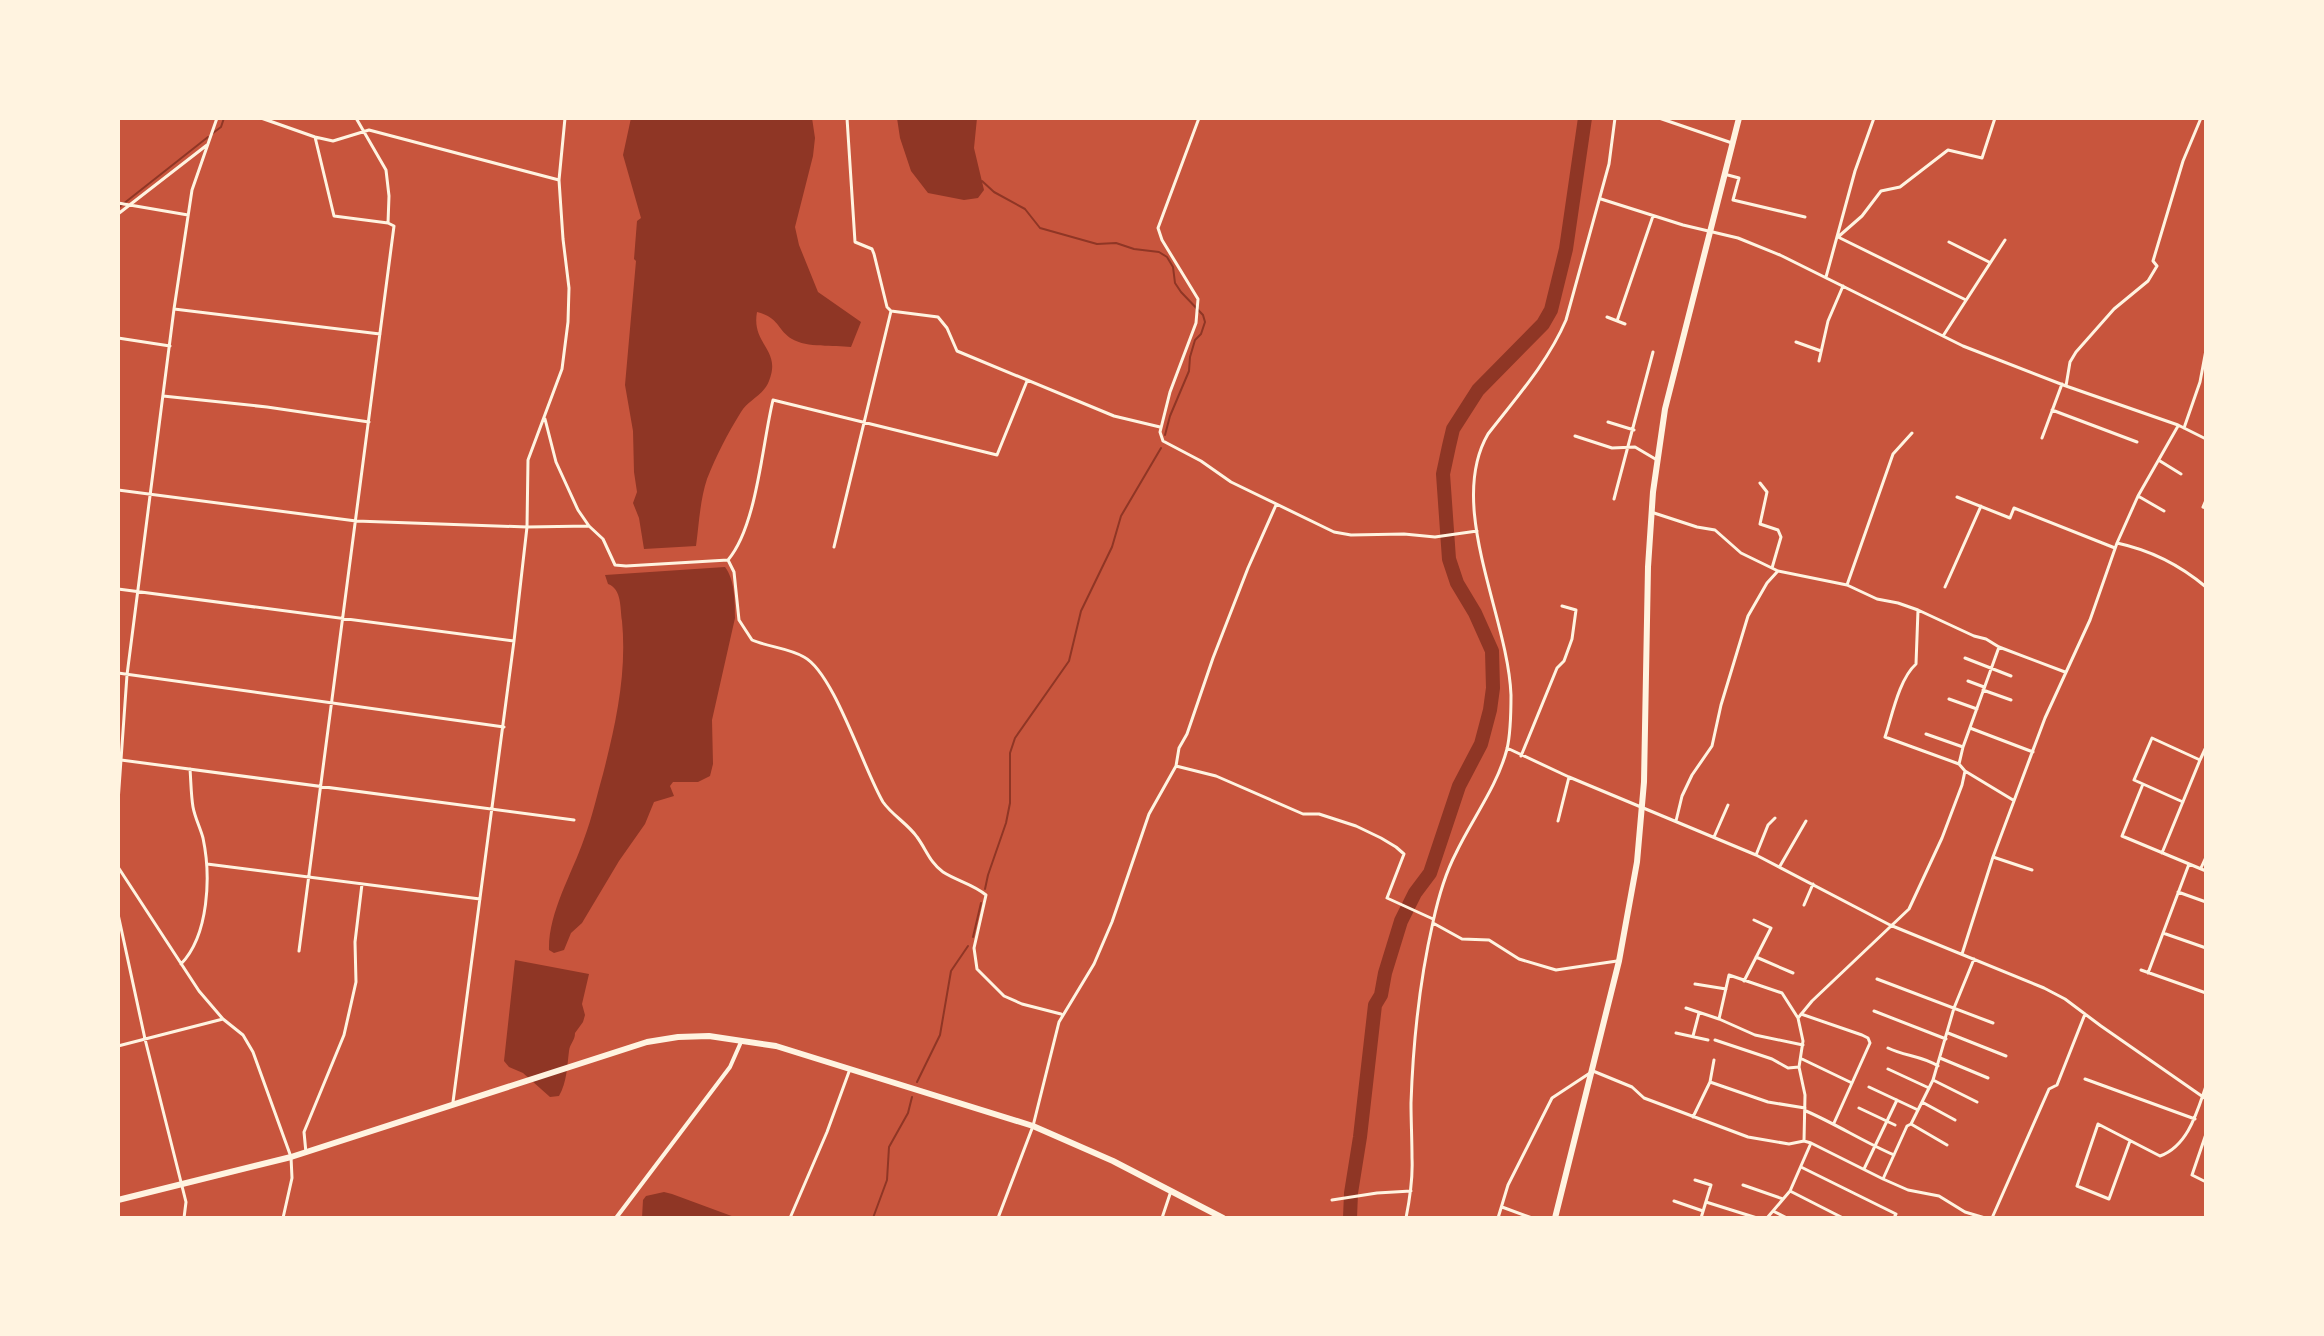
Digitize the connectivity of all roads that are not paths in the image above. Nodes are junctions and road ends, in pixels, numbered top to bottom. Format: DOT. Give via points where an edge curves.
graph roads {
  1 [pos="217,118"];
  2 [pos="261,118"];
  3 [pos="356,118"];
  4 [pos="565,118"];
  5 [pos="847,118"];
  6 [pos="1199,118"];
  7 [pos="1615,118"];
  8 [pos="1659,118"];
  9 [pos="1739,118"];
  10 [pos="1874,118"];
  11 [pos="1995,118"];
  12 [pos="2201,118"];
  13 [pos="363,130"];
  14 [pos="315,137"];
  15 [pos="1732,143"];
  16 [pos="208,144"];
  17 [pos="1724,174"];
  18 [pos="559,180"];
  19 [pos="1600,199"];
  20 [pos="118,203"];
  21 [pos="127,207"];
  22 [pos="118,214"];
  23 [pos="188,215"];
  24 [pos="1653,216"];
  25 [pos="1805,217"];
  26 [pos="388,223"];
  27 [pos="1709,231"];
  28 [pos="1838,237"];
  29 [pos="2005,240"];
  30 [pos="1949,242"];
  31 [pos="1989,262"];
  32 [pos="1826,277"];
  33 [pos="1843,286"];
  34 [pos="1966,300"];
  35 [pos="174,309"];
  36 [pos="891,311"];
  37 [pos="1607,317"];
  38 [pos="1617,321"];
  39 [pos="1625,324"];
  40 [pos="380,334"];
  41 [pos="1943,336"];
  42 [pos="118,338"];
  43 [pos="1796,342"];
  44 [pos="170,346"];
  45 [pos="2206,350"];
  46 [pos="1821,351"];
  47 [pos="1653,352"];
  48 [pos="1819,361"];
  49 [pos="1027,381"];
  50 [pos="2064,385"];
  51 [pos="163,396"];
  52 [pos="2052,410"];
  53 [pos="545,419"];
  54 [pos="369,422"];
  55 [pos="1608,422"];
  56 [pos="864,423"];
  57 [pos="2178,425"];
  58 [pos="1161,427"];
  59 [pos="2184,428"];
  60 [pos="1634,430"];
  61 [pos="1912,433"];
  62 [pos="1575,436"];
  63 [pos="2042,438"];
  64 [pos="2206,439"];
  65 [pos="2137,442"];
  66 [pos="1629,446"];
  67 [pos="1657,460"];
  68 [pos="2160,461"];
  69 [pos="2181,474"];
  70 [pos="1760,483"];
  71 [pos="118,490"];
  72 [pos="150,494"];
  73 [pos="2138,496"];
  74 [pos="1957,497"];
  75 [pos="1614,499"];
  76 [pos="2206,500"];
  77 [pos="1276,505"];
  78 [pos="1981,506"];
  79 [pos="2206,508"];
  80 [pos="2164,511"];
  81 [pos="1651,512"];
  82 [pos="356,521"];
  83 [pos="589,526"];
  84 [pos="527,527"];
  85 [pos="1477,531"];
  86 [pos="2116,545"];
  87 [pos="834,547"];
  88 [pos="728,560"];
  89 [pos="1772,568"];
  90 [pos="1778,571"];
  91 [pos="1847,585"];
  92 [pos="1945,587"];
  93 [pos="2206,587"];
  94 [pos="118,589"];
  95 [pos="138,591"];
  96 [pos="1562,606"];
  97 [pos="1918,610"];
  98 [pos="343,618"];
  99 [pos="514,641"];
  100 [pos="1999,647"];
  101 [pos="1965,658"];
  102 [pos="1991,668"];
  103 [pos="118,673"];
  104 [pos="2066,673"];
  105 [pos="127,675"];
  106 [pos="2011,676"];
  107 [pos="1968,681"];
  108 [pos="1984,689"];
  109 [pos="1949,699"];
  110 [pos="2011,700"];
  111 [pos="331,701"];
  112 [pos="1977,709"];
  113 [pos="504,727"];
  114 [pos="1970,728"];
  115 [pos="1926,734"];
  116 [pos="1963,747"];
  117 [pos="2206,747"];
  118 [pos="1507,748"];
  119 [pos="2033,752"];
  120 [pos="1521,756"];
  121 [pos="121,760"];
  122 [pos="2200,760"];
  123 [pos="1959,764"];
  124 [pos="1176,766"];
  125 [pos="190,769"];
  126 [pos="1965,771"];
  127 [pos="1569,777"];
  128 [pos="2143,784"];
  129 [pos="320,786"];
  130 [pos="2013,800"];
  131 [pos="118,802"];
  132 [pos="2183,802"];
  133 [pos="1728,805"];
  134 [pos="1642,806"];
  135 [pos="491,809"];
  136 [pos="1775,818"];
  137 [pos="574,820"];
  138 [pos="1558,821"];
  139 [pos="1676,821"];
  140 [pos="1806,821"];
  141 [pos="1714,837"];
  142 [pos="2162,853"];
  143 [pos="1756,855"];
  144 [pos="1993,857"];
  145 [pos="2206,857"];
  146 [pos="207,864"];
  147 [pos="2189,864"];
  148 [pos="1780,866"];
  149 [pos="118,867"];
  150 [pos="2201,868"];
  151 [pos="2032,870"];
  152 [pos="2206,871"];
  153 [pos="308,877"];
  154 [pos="362,884"];
  155 [pos="1813,884"];
  156 [pos="2178,892"];
  157 [pos="480,899"];
  158 [pos="2206,902"];
  159 [pos="1804,905"];
  160 [pos="118,914"];
  161 [pos="1754,920"];
  162 [pos="1433,921"];
  163 [pos="1890,925"];
  164 [pos="2163,933"];
  165 [pos="2206,948"];
  166 [pos="299,951"];
  167 [pos="1962,954"];
  168 [pos="1756,957"];
  169 [pos="1974,959"];
  170 [pos="1619,961"];
  171 [pos="181,964"];
  172 [pos="2141,970"];
  173 [pos="1793,973"];
  174 [pos="2148,973"];
  175 [pos="1877,979"];
  176 [pos="1744,981"];
  177 [pos="1695,984"];
  178 [pos="1726,989"];
  179 [pos="2206,993"];
  180 [pos="1686,1008"];
  181 [pos="1954,1008"];
  182 [pos="1874,1011"];
  183 [pos="1699,1013"];
  184 [pos="1063,1014"];
  185 [pos="2085,1014"];
  186 [pos="1800,1016"];
  187 [pos="223,1019"];
  188 [pos="1719,1019"];
  189 [pos="1993,1023"];
  190 [pos="1676,1033"];
  191 [pos="1948,1033"];
  192 [pos="1693,1037"];
  193 [pos="145,1039"];
  194 [pos="1946,1039"];
  195 [pos="742,1040"];
  196 [pos="1708,1040"];
  197 [pos="1715,1040"];
  198 [pos="1803,1045"];
  199 [pos="118,1046"];
  200 [pos="1888,1048"];
  201 [pos="2006,1056"];
  202 [pos="1940,1058"];
  203 [pos="1802,1059"];
  204 [pos="1714,1060"];
  205 [pos="1938,1066"];
  206 [pos="1799,1067"];
  207 [pos="850,1069"];
  208 [pos="1888,1069"];
  209 [pos="1593,1071"];
  210 [pos="1988,1078"];
  211 [pos="2085,1079"];
  212 [pos="1933,1080"];
  213 [pos="1710,1082"];
  214 [pos="1852,1083"];
  215 [pos="2206,1086"];
  216 [pos="1869,1087"];
  217 [pos="1929,1088"];
  218 [pos="2204,1098"];
  219 [pos="1897,1100"];
  220 [pos="1922,1102"];
  221 [pos="1977,1102"];
  222 [pos="452,1105"];
  223 [pos="1859,1108"];
  224 [pos="1806,1109"];
  225 [pos="1918,1110"];
  226 [pos="1693,1117"];
  227 [pos="2195,1119"];
  228 [pos="1955,1120"];
  229 [pos="1887,1122"];
  230 [pos="1834,1123"];
  231 [pos="1911,1124"];
  232 [pos="1895,1125"];
  233 [pos="1033,1126"];
  234 [pos="2206,1134"];
  235 [pos="1804,1141"];
  236 [pos="2130,1141"];
  237 [pos="1811,1143"];
  238 [pos="1947,1145"];
  239 [pos="1876,1147"];
  240 [pos="306,1153"];
  241 [pos="2200,1154"];
  242 [pos="1894,1155"];
  243 [pos="291,1157"];
  244 [pos="2206,1157"];
  245 [pos="1801,1167"];
  246 [pos="1864,1169"];
  247 [pos="1883,1179"];
  248 [pos="1695,1180"];
  249 [pos="2206,1182"];
  250 [pos="182,1185"];
  251 [pos="1743,1185"];
  252 [pos="1171,1191"];
  253 [pos="1411,1191"];
  254 [pos="1790,1191"];
  255 [pos="1783,1199"];
  256 [pos="118,1200"];
  257 [pos="1332,1200"];
  258 [pos="1674,1201"];
  259 [pos="1706,1202"];
  260 [pos="1502,1207"];
  261 [pos="1703,1211"];
  262 [pos="1773,1211"];
  263 [pos="184,1218"];
  264 [pos="283,1218"];
  265 [pos="616,1218"];
  266 [pos="790,1218"];
  267 [pos="998,1218"];
  268 [pos="1162,1218"];
  269 [pos="1223,1218"];
  270 [pos="1406,1218"];
  271 [pos="1498,1218"];
  272 [pos="1532,1218"];
  273 [pos="1555,1218"];
  274 [pos="1701,1218"];
  275 [pos="1757,1218"];
  276 [pos="1767,1218"];
  277 [pos="1787,1218"];
  278 [pos="1843,1218"];
  279 [pos="1894,1218"];
  280 [pos="1985,1218"];
  281 [pos="1992,1218"];
  1 -- 16 [label="street"];
  2 -- 14 [label="street"];
  3 -- 13 [label="street"];
  4 -- 18 [label="street"];
  5 -- 36 [label="street" via="855,242 872,249"];
  6 -- 58 [label="street" via="1158,228 1198,299 1196,323"];
  7 -- 19 [label="street"];
  8 -- 15 [label="street"];
  9 -- 15 [label="main road"];
  10 -- 28 [label="street"];
  11 -- 28 [label="street" via="1982,158 1948,150 1900,187 1881,191"];
  12 -- 50 [label="street" via="2153,261 2157,266 2076,352"];
  13 -- 14 [label="street" via="333,141"];
  13 -- 18 [label="street"];
  13 -- 26 [label="street" via="386,170"];
  14 -- 26 [label="street" via="334,216"];
  15 -- 17 [label="main road"];
  16 -- 21 [label="street"];
  16 -- 23 [label="street"];
  17 -- 25 [label="street" via="1739,178 1733,200"];
  17 -- 27 [label="main road"];
  18 -- 53 [label="street" via="568,322 562,369"];
  19 -- 24 [label="street"];
  19 -- 85 [label="street" via="1559,338 1478,455 1473,486"];
  20 -- 21 [label="street"];
  21 -- 22 [label="street"];
  21 -- 23 [label="street"];
  23 -- 35 [label="street"];
  24 -- 27 [label="street"];
  24 -- 38 [label="street"];
  26 -- 40 [label="street" via="394,226"];
  27 -- 32 [label="street" via="1738,238"];
  27 -- 67 [label="main road"];
  28 -- 32 [label="street"];
  28 -- 34 [label="street"];
  29 -- 31 [label="street"];
  30 -- 31 [label="street"];
  31 -- 34 [label="street"];
  32 -- 33 [label="street"];
  33 -- 41 [label="street"];
  33 -- 46 [label="street"];
  34 -- 41 [label="street"];
  35 -- 40 [label="street"];
  35 -- 44 [label="street"];
  36 -- 49 [label="street" via="938,317 957,351"];
  36 -- 56 [label="street"];
  37 -- 38 [label="street"];
  38 -- 39 [label="street"];
  40 -- 54 [label="street"];
  41 -- 50 [label="street"];
  42 -- 44 [label="street"];
  43 -- 46 [label="street"];
  44 -- 51 [label="street"];
  45 -- 59 [label="street"];
  46 -- 48 [label="street"];
  47 -- 60 [label="street"];
  49 -- 56 [label="street" via="997,455"];
  49 -- 58 [label="street" via="1114,416"];
  50 -- 52 [label="street"];
  50 -- 57 [label="street"];
  51 -- 54 [label="street"];
  51 -- 72 [label="street"];
  52 -- 63 [label="street"];
  52 -- 65 [label="street"];
  53 -- 83 [label="street" via="556,462"];
  53 -- 84 [label="street" via="528,460"];
  54 -- 82 [label="street"];
  55 -- 60 [label="street"];
  56 -- 87 [label="street"];
  56 -- 88 [label="street" via="773,400 751,510 743,537"];
  57 -- 59 [label="street"];
  57 -- 68 [label="street"];
  58 -- 77 [label="street" via="1166,444"];
  59 -- 64 [label="street"];
  60 -- 66 [label="street"];
  61 -- 91 [label="street" via="1893,454"];
  62 -- 66 [label="street" via="1612,448"];
  66 -- 67 [label="street"];
  66 -- 75 [label="street"];
  67 -- 81 [label="main road"];
  68 -- 69 [label="street"];
  68 -- 73 [label="street"];
  70 -- 89 [label="street" via="1767,492 1760,524 1778,530 1781,537"];
  71 -- 72 [label="street"];
  72 -- 82 [label="street"];
  72 -- 95 [label="street"];
  73 -- 80 [label="street"];
  73 -- 86 [label="street"];
  74 -- 78 [label="street"];
  76 -- 79 [label="street"];
  77 -- 85 [label="street" via="1342,534 1435,537"];
  77 -- 124 [label="street" via="1213,658"];
  78 -- 86 [label="street" via="2010,518 2014,508"];
  78 -- 92 [label="street"];
  81 -- 89 [label="street" via="1715,530 1741,553"];
  81 -- 134 [label="main road"];
  82 -- 84 [label="street"];
  82 -- 98 [label="street"];
  83 -- 84 [label="street"];
  83 -- 88 [label="street" via="603,539 615,565"];
  84 -- 99 [label="street"];
  85 -- 118 [label="street" via="1508,671"];
  86 -- 93 [label="street" via="2162,558"];
  86 -- 104 [label="street"];
  88 -- 184 [label="street" via="739,620 752,640 805,657 818,668 885,805 917,837 939,870 986,895 974,948 977,969 1004,996"];
  89 -- 90 [label="street"];
  90 -- 91 [label="street"];
  90 -- 139 [label="street" via="1748,616 1712,746 1692,775"];
  91 -- 97 [label="street"];
  94 -- 95 [label="street"];
  95 -- 98 [label="street"];
  95 -- 105 [label="street"];
  96 -- 120 [label="street" via="1576,610 1572,639"];
  97 -- 100 [label="street"];
  97 -- 123 [label="street" via="1916,664 1900,691 1885,737"];
  98 -- 99 [label="street"];
  98 -- 111 [label="street"];
  99 -- 113 [label="street"];
  100 -- 102 [label="street"];
  100 -- 104 [label="street"];
  101 -- 102 [label="street"];
  102 -- 106 [label="street"];
  102 -- 108 [label="street"];
  103 -- 105 [label="street"];
  104 -- 119 [label="street"];
  105 -- 111 [label="street"];
  105 -- 121 [label="street"];
  107 -- 108 [label="street"];
  108 -- 110 [label="street"];
  108 -- 112 [label="street"];
  109 -- 112 [label="street"];
  111 -- 113 [label="street"];
  111 -- 129 [label="street"];
  112 -- 114 [label="street"];
  113 -- 135 [label="street"];
  114 -- 116 [label="street"];
  114 -- 119 [label="street"];
  115 -- 116 [label="street"];
  116 -- 123 [label="street"];
  117 -- 122 [label="street"];
  118 -- 120 [label="street"];
  118 -- 162 [label="street" via="1454,855"];
  119 -- 130 [label="street"];
  120 -- 127 [label="street"];
  121 -- 125 [label="street"];
  121 -- 131 [label="street"];
  122 -- 128 [label="street" via="2152,738 2134,780"];
  122 -- 132 [label="street"];
  123 -- 126 [label="street"];
  124 -- 162 [label="street" via="1216,776 1303,814 1356,826 1396,847 1404,854 1387,898"];
  124 -- 184 [label="street" via="1149,814 1094,964"];
  125 -- 129 [label="street"];
  125 -- 146 [label="street" via="193,810"];
  126 -- 130 [label="street"];
  126 -- 163 [label="street" via="1909,909"];
  127 -- 134 [label="street"];
  127 -- 138 [label="street"];
  128 -- 132 [label="street"];
  128 -- 142 [label="street" via="2122,836"];
  129 -- 135 [label="street"];
  129 -- 153 [label="street"];
  130 -- 144 [label="street"];
  132 -- 142 [label="street"];
  133 -- 141 [label="street"];
  134 -- 139 [label="street"];
  134 -- 170 [label="main road"];
  135 -- 137 [label="street"];
  135 -- 157 [label="street"];
  136 -- 143 [label="street"];
  139 -- 141 [label="street"];
  140 -- 148 [label="street"];
  141 -- 143 [label="street"];
  142 -- 147 [label="street"];
  143 -- 148 [label="street"];
  144 -- 151 [label="street"];
  144 -- 167 [label="street"];
  145 -- 150 [label="street"];
  146 -- 153 [label="street"];
  146 -- 171 [label="street" via="198,938"];
  147 -- 150 [label="street"];
  147 -- 156 [label="street"];
  148 -- 155 [label="street"];
  149 -- 171 [label="street"];
  150 -- 152 [label="street"];
  153 -- 154 [label="street"];
  153 -- 166 [label="street"];
  154 -- 157 [label="street"];
  154 -- 240 [label="street" via="356,982 344,1035 304,1132"];
  155 -- 159 [label="street"];
  155 -- 163 [label="street"];
  156 -- 158 [label="street"];
  156 -- 164 [label="street"];
  157 -- 222 [label="street"];
  160 -- 193 [label="street"];
  161 -- 168 [label="street" via="1771,928"];
  162 -- 170 [label="street" via="1462,939 1489,940 1519,959 1556,970"];
  162 -- 253 [label="street" via="1412,1082"];
  163 -- 167 [label="street"];
  163 -- 186 [label="street"];
  164 -- 165 [label="street"];
  164 -- 174 [label="street"];
  167 -- 169 [label="street"];
  168 -- 173 [label="street"];
  168 -- 176 [label="street"];
  169 -- 181 [label="street"];
  169 -- 185 [label="street" via="2044,988"];
  170 -- 209 [label="main road"];
  171 -- 187 [label="street"];
  172 -- 174 [label="street"];
  174 -- 179 [label="street"];
  175 -- 181 [label="street"];
  176 -- 178 [label="street" via="1729,975"];
  176 -- 186 [label="street" via="1782,993"];
  177 -- 178 [label="street"];
  178 -- 188 [label="street"];
  180 -- 183 [label="street"];
  181 -- 189 [label="street"];
  181 -- 191 [label="street"];
  182 -- 194 [label="street"];
  183 -- 188 [label="street"];
  183 -- 192 [label="street"];
  184 -- 233 [label="street"];
  185 -- 218 [label="street"];
  185 -- 281 [label="street"];
  186 -- 198 [label="street"];
  186 -- 214 [label="street" via="1868,1038 1869,1050"];
  187 -- 193 [label="street"];
  187 -- 243 [label="street" via="243,1035 253,1052"];
  188 -- 198 [label="street" via="1755,1035"];
  190 -- 192 [label="street"];
  191 -- 194 [label="street"];
  191 -- 201 [label="street"];
  192 -- 196 [label="street"];
  193 -- 199 [label="street"];
  193 -- 250 [label="street"];
  194 -- 202 [label="street"];
  195 -- 207 [label="main road"];
  195 -- 222 [label="main road" via="709,1036 647,1042"];
  195 -- 265 [label="street" via="730,1067"];
  197 -- 206 [label="street" via="1788,1068"];
  198 -- 203 [label="street"];
  200 -- 205 [label="street"];
  202 -- 205 [label="street"];
  202 -- 210 [label="street"];
  203 -- 206 [label="street"];
  203 -- 214 [label="street"];
  204 -- 213 [label="street"];
  205 -- 212 [label="street"];
  206 -- 224 [label="street"];
  207 -- 233 [label="main road"];
  207 -- 266 [label="street"];
  208 -- 217 [label="street"];
  209 -- 226 [label="street"];
  209 -- 260 [label="street" via="1552,1098"];
  209 -- 273 [label="main road"];
  211 -- 227 [label="street"];
  212 -- 217 [label="street"];
  212 -- 221 [label="street"];
  213 -- 224 [label="street"];
  213 -- 226 [label="street"];
  214 -- 230 [label="street"];
  215 -- 218 [label="street"];
  216 -- 219 [label="street"];
  217 -- 220 [label="street"];
  218 -- 227 [label="street"];
  219 -- 225 [label="street"];
  219 -- 229 [label="street"];
  220 -- 225 [label="street"];
  220 -- 228 [label="street"];
  222 -- 240 [label="main road"];
  223 -- 229 [label="street"];
  224 -- 230 [label="street"];
  224 -- 235 [label="street"];
  225 -- 231 [label="street"];
  226 -- 235 [label="street" via="1748,1137 1789,1144"];
  227 -- 236 [label="street" via="2171,1152 2160,1156"];
  229 -- 232 [label="street"];
  229 -- 239 [label="street"];
  230 -- 239 [label="street"];
  231 -- 238 [label="street"];
  231 -- 242 [label="street"];
  233 -- 252 [label="main road"];
  233 -- 267 [label="street"];
  234 -- 241 [label="street"];
  235 -- 237 [label="street"];
  236 -- 236 [label="street" via="2109,1199 2077,1186 2098,1124"];
  237 -- 245 [label="street"];
  237 -- 246 [label="street"];
  239 -- 242 [label="street"];
  239 -- 246 [label="street"];
  240 -- 243 [label="main road"];
  241 -- 244 [label="street"];
  241 -- 249 [label="street" via="2192,1175"];
  242 -- 247 [label="street"];
  243 -- 250 [label="main road"];
  243 -- 264 [label="street"];
  245 -- 254 [label="street"];
  245 -- 279 [label="street" via="1896,1214"];
  246 -- 247 [label="street"];
  247 -- 280 [label="street" via="1939,1196"];
  248 -- 259 [label="street" via="1711,1185"];
  250 -- 256 [label="main road"];
  250 -- 263 [label="street"];
  251 -- 255 [label="street"];
  252 -- 268 [label="street"];
  252 -- 269 [label="main road"];
  253 -- 257 [label="street"];
  253 -- 270 [label="street"];
  254 -- 255 [label="street"];
  254 -- 278 [label="street"];
  255 -- 262 [label="street"];
  258 -- 261 [label="street"];
  259 -- 261 [label="street"];
  259 -- 275 [label="street"];
  260 -- 271 [label="street"];
  260 -- 272 [label="street"];
  261 -- 274 [label="street"];
  262 -- 276 [label="street"];
  262 -- 277 [label="street"];
}
